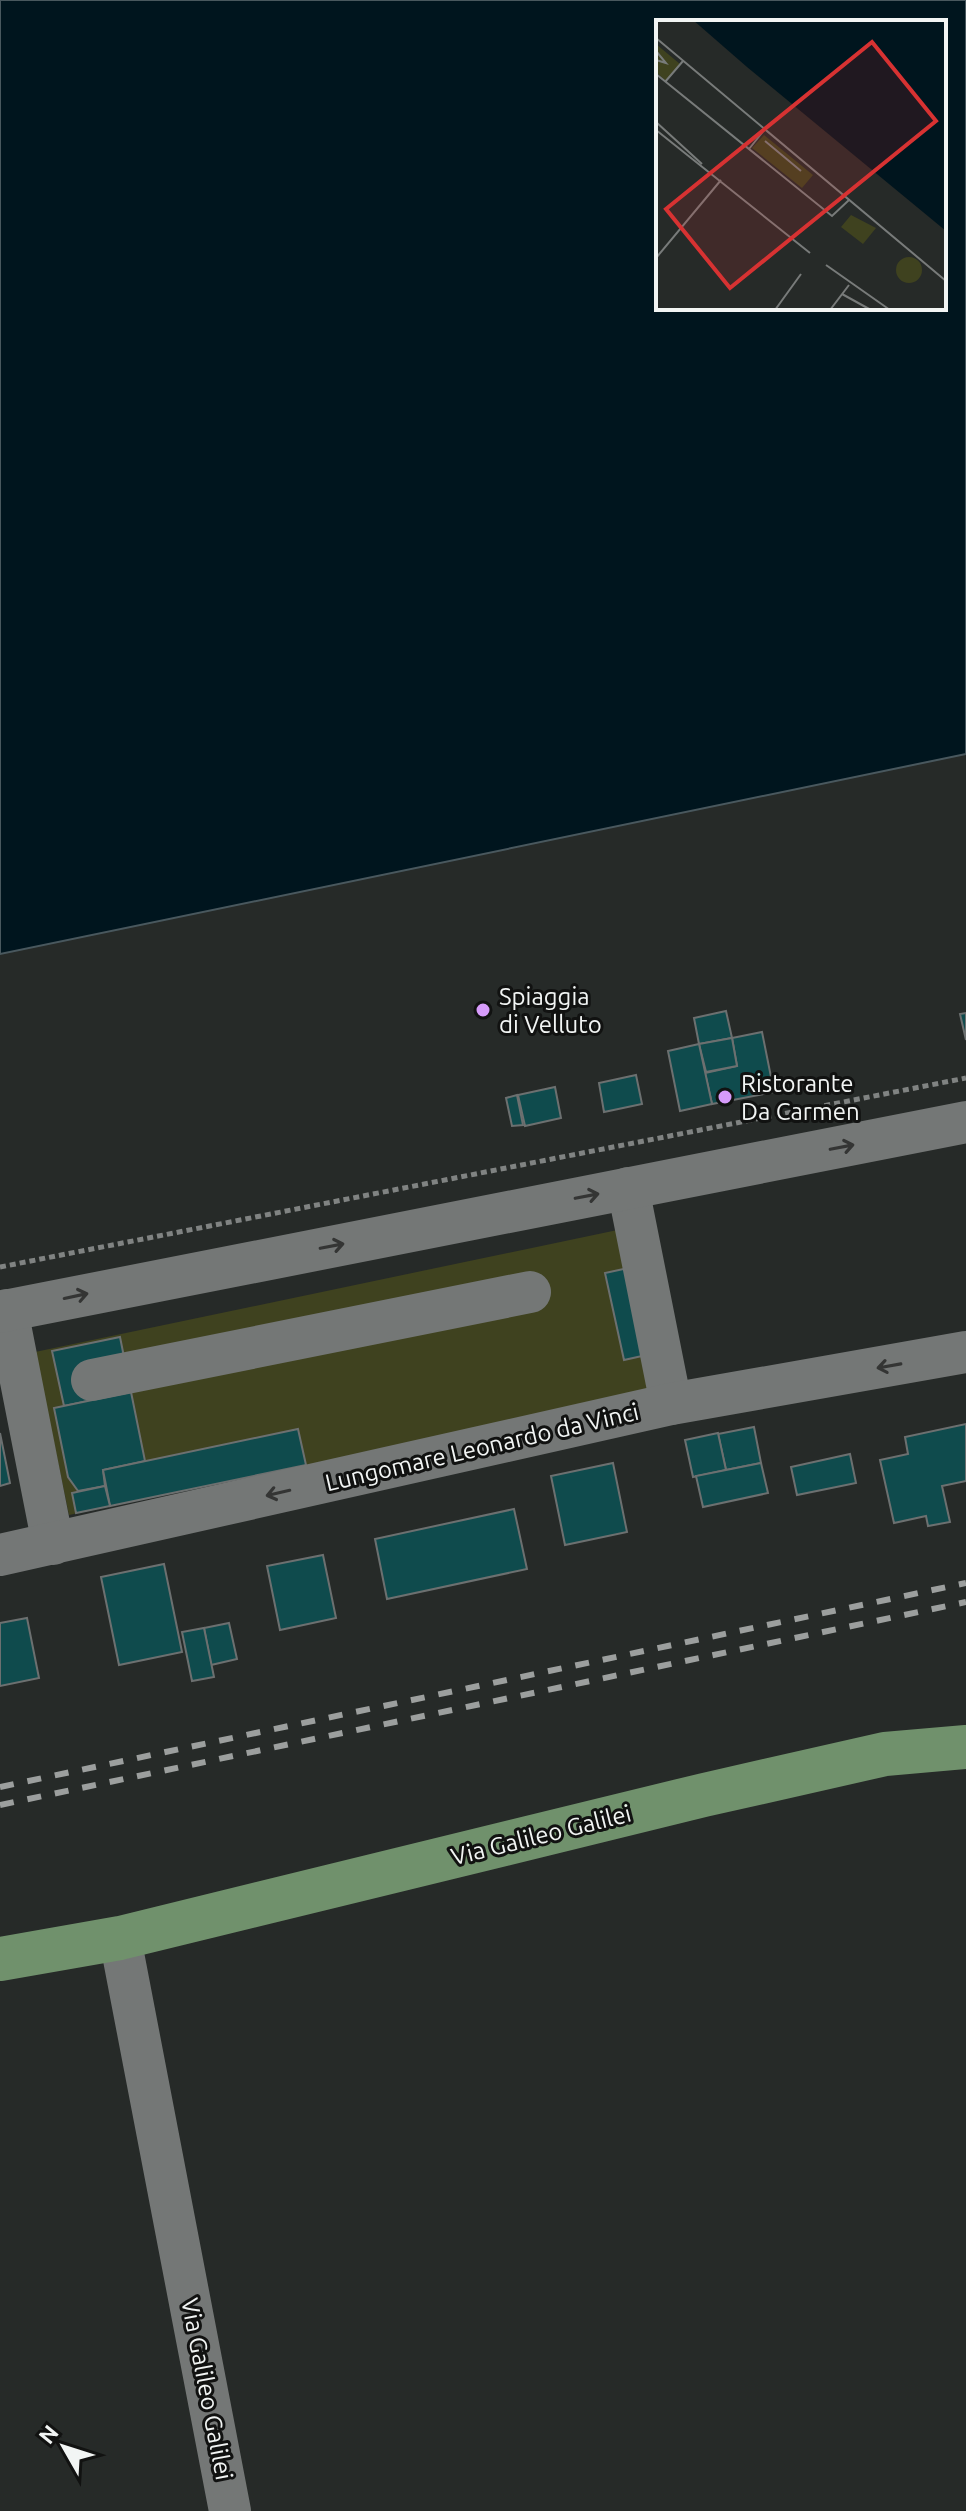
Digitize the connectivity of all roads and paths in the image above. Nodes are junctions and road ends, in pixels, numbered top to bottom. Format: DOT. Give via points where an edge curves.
graph roads {
  1 [pos="966,1078"];
  2 [pos="966,1122"];
  3 [pos="628,1188"];
  4 [pos="0,1267"];
  5 [pos="530,1292"];
  6 [pos="3,1311"];
  7 [pos="966,1352"];
  8 [pos="92,1380"];
  9 [pos="671,1404"];
  10 [pos="53,1544"];
  11 [pos="0,1555"];
  12 [pos="966,1747"];
  13 [pos="120,1938"];
  14 [pos="0,1959"];
  15 [pos="230,2511"];
  1 -- 4 [label="path"];
  3 -- 2 [label="street, one-way"];
  6 -- 3 [label="street, one-way"];
  3 -- 9 [label="street"];
  5 -- 8 [label="street"];
  6 -- 10 [label="street"];
  7 -- 9 [label="street, Lungomare Leonardo da Vinci, one-way"];
  9 -- 10 [label="street, Lungomare Leonardo da Vinci, one-way"];
  10 -- 11 [label="street, Lungomare Leonardo da Vinci"];
  12 -- 13 [label="main road, Via Galileo Galilei" via="869,1757"];
  13 -- 14 [label="main road, Via Galileo Galilei"];
  13 -- 15 [label="street, Via Galileo Galilei"];
}
